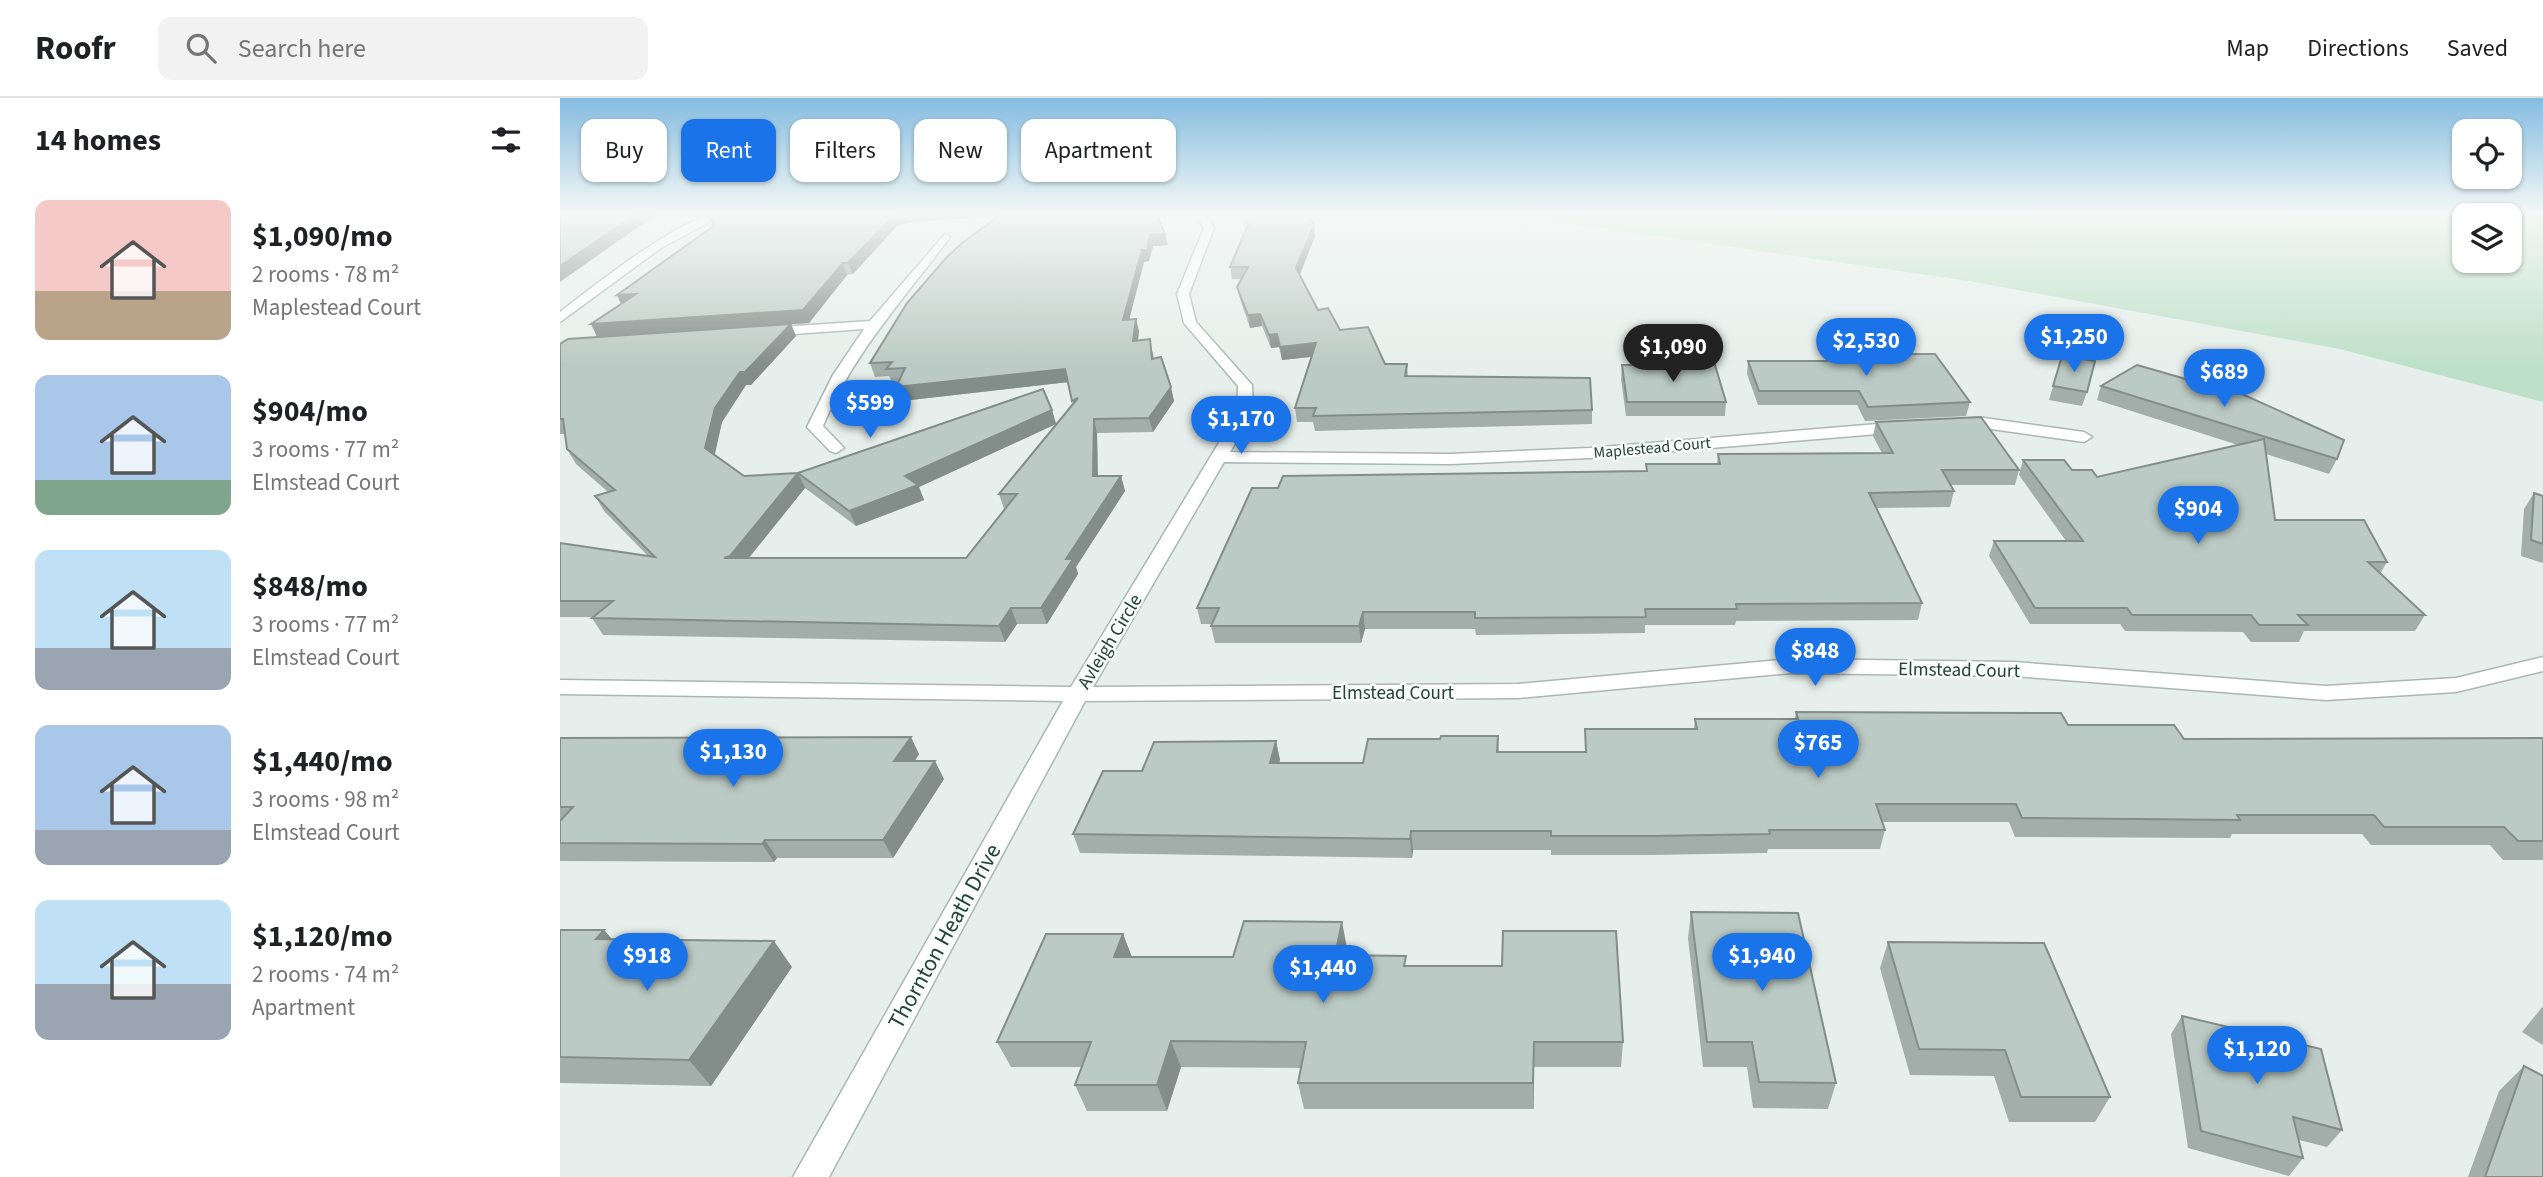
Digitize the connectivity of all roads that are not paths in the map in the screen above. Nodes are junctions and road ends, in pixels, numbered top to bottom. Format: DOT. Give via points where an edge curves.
graph roads {
  1 [pos="629,263"];
  2 [pos="923,263"];
  3 [pos="1195,263"];
  4 [pos="560,318"];
  5 [pos="872,325"];
  6 [pos="750,333"];
  7 [pos="1943,425"];
  8 [pos="1916,426"];
  9 [pos="2084,437"];
  10 [pos="836,448"];
  11 [pos="1219,457"];
  12 [pos="2543,664"];
  13 [pos="560,687"];
  14 [pos="1078,694"];
  15 [pos="810,1177"];
  1 -- 4 [label="street"];
  2 -- 5 [label="street"];
  3 -- 11 [label="street, Avleigh Circle" via="1183,294 1190,323 1245,385 1245,414"];
  5 -- 6 [label="street"];
  5 -- 10 [label="street" via="827,394 815,427"];
  7 -- 9 [label="street" via="1984,423"];
  8 -- 11 [label="street, Maplestead Court" via="1590,453"];
  11 -- 14 [label="street, Avleigh Circle"];
  12 -- 14 [label="street, Elmstead Court" via="2456,685 2326,694 2014,669 1791,666 1518,691"];
  13 -- 14 [label="street, Avleigh Circle"];
  14 -- 15 [label="street, Thornton Heath Drive"];
}
